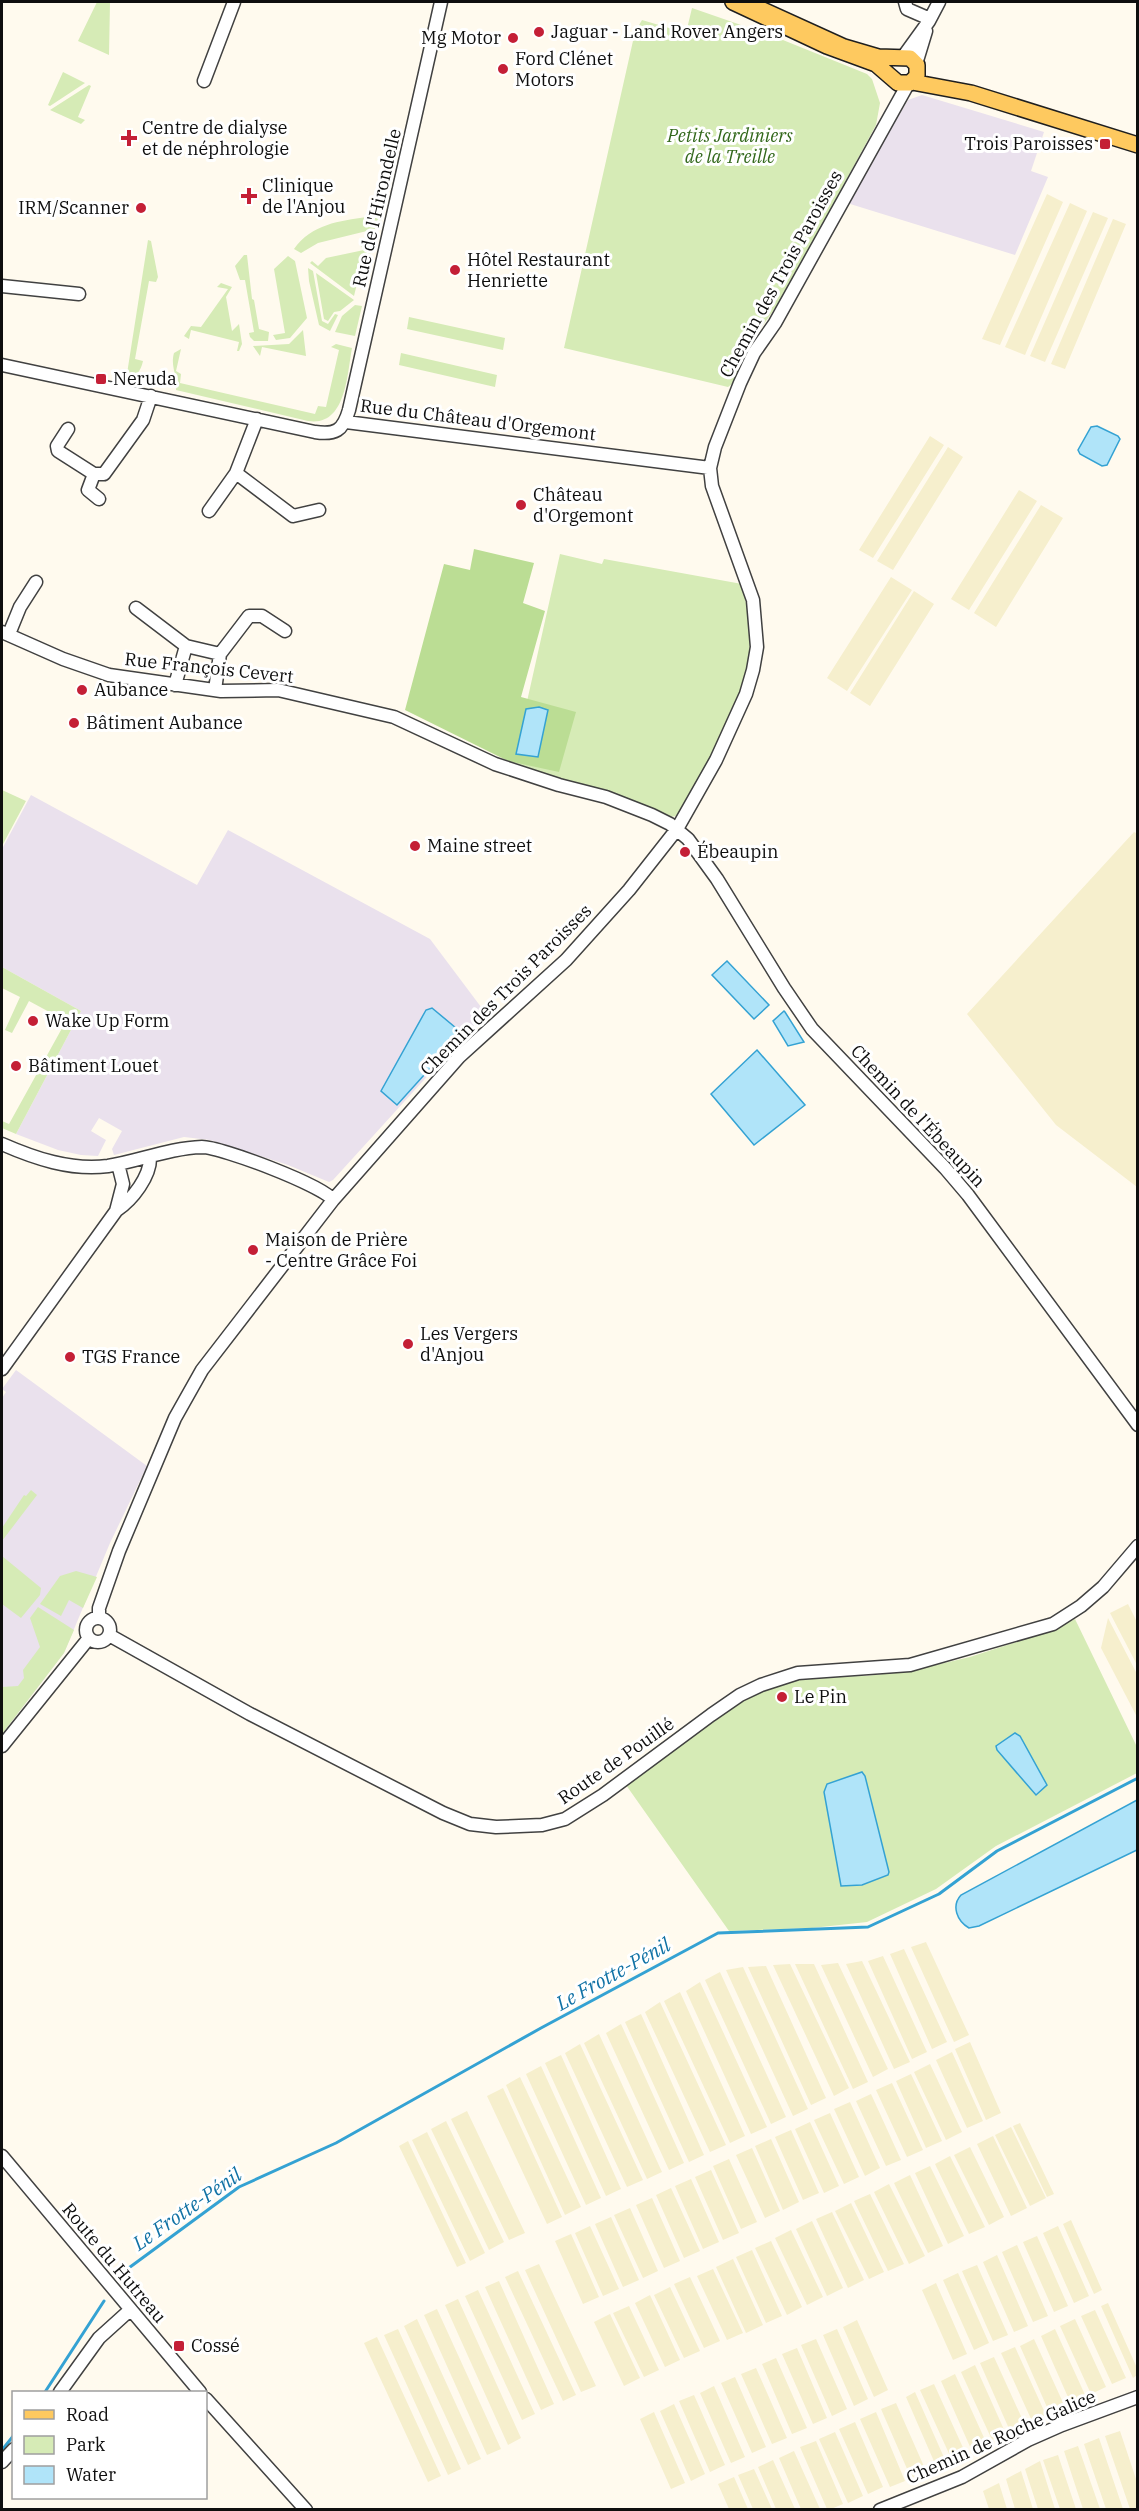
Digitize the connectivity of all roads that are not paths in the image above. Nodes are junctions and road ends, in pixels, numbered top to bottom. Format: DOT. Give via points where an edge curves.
graph roads {
  1 [pos="234,2"];
  2 [pos="441,2"];
  3 [pos="733,2"];
  4 [pos="745,2"];
  5 [pos="905,2"];
  6 [pos="939,2"];
  7 [pos="930,20"];
  8 [pos="905,71"];
  9 [pos="204,81"];
  10 [pos="1137,145"];
  11 [pos="2,286"];
  12 [pos="79,294"];
  13 [pos="2,364"];
  14 [pos="151,396"];
  15 [pos="256,419"];
  16 [pos="346,422"];
  17 [pos="68,429"];
  18 [pos="710,468"];
  19 [pos="236,473"];
  20 [pos="94,474"];
  21 [pos="99,499"];
  22 [pos="319,510"];
  23 [pos="209,511"];
  24 [pos="36,582"];
  25 [pos="136,608"];
  26 [pos="285,631"];
  27 [pos="5,633"];
  28 [pos="186,646"];
  29 [pos="220,654"];
  30 [pos="175,685"];
  31 [pos="215,690"];
  32 [pos="677,829"];
  33 [pos="2,1143"];
  34 [pos="150,1157"];
  35 [pos="118,1164"];
  36 [pos="333,1200"];
  37 [pos="116,1211"];
  38 [pos="2,1369"];
  39 [pos="1137,1425"];
  40 [pos="1137,1546"];
  41 [pos="99,1618"];
  42 [pos="109,1635"];
  43 [pos="89,1638"];
  44 [pos="2,1746"];
  45 [pos="2,2156"];
  46 [pos="130,2310"];
  47 [pos="61,2391"];
  48 [pos="199,2391"];
  49 [pos="1137,2397"];
  50 [pos="207,2400"];
  51 [pos="306,2510"];
  52 [pos="880,2510"];
  1 -- 9 [label="street"];
  2 -- 16 [label="street, Rue de l'Hirondelle"];
  3 -- 8 [label="main road" via="827,46"];
  4 -- 8 [label="main road"];
  5 -- 7 [label="street" via="907,9"];
  6 -- 7 [label="street, Chemin des Trois Paroisses"];
  7 -- 8 [label="street, Chemin des Trois Paroisses"];
  8 -- 10 [label="main road"];
  8 -- 18 [label="street, Chemin des Trois Paroisses" via="884,126 775,323 754,353"];
  11 -- 12 [label="street"];
  13 -- 14 [label="street, Rue du Château d'Orgemont"];
  14 -- 15 [label="street, Rue du Château d'Orgemont"];
  14 -- 20 [label="street" via="144,420 104,474"];
  15 -- 16 [label="street, Rue du Château d'Orgemont" via="326,434 338,432"];
  15 -- 19 [label="street"];
  16 -- 18 [label="street, Rue du Château d'Orgemont"];
  17 -- 20 [label="street" via="58,451"];
  18 -- 32 [label="street, Chemin des Trois Paroisses" via="712,486 753,600 757,647 746,694 729,734"];
  19 -- 22 [label="street" via="293,516"];
  19 -- 23 [label="street"];
  20 -- 21 [label="street" via="88,490"];
  24 -- 27 [label="street, Rue François Cevert"];
  25 -- 28 [label="street"];
  26 -- 29 [label="street" via="262,616 249,616"];
  27 -- 30 [label="street, Rue François Cevert" via="92,670"];
  28 -- 29 [label="street"];
  28 -- 30 [label="street"];
  29 -- 31 [label="street"];
  30 -- 31 [label="street, Rue François Cevert"];
  31 -- 32 [label="street, Rue François Cevert" via="278,690 394,717 495,764 606,796"];
  32 -- 36 [label="street, Chemin des Trois Paroisses" via="599,926 459,1057"];
  32 -- 39 [label="street, Chemin de l'Ébeaupin" via="717,879 812,1029 960,1186"];
  33 -- 35 [label="street" via="31,1157 63,1164"];
  34 -- 35 [label="street"];
  34 -- 36 [label="street" via="202,1147 213,1149 290,1176"];
  34 -- 37 [label="street" via="150,1167 141,1183"];
  35 -- 37 [label="street" via="123,1184"];
  36 -- 41 [label="street, Chemin des Trois Paroisses" via="202,1370 175,1418 119,1551"];
  37 -- 38 [label="street"];
  40 -- 42 [label="street, Route de Pouillé" via="1103,1587 1053,1624 910,1665 783,1676 740,1695 565,1819 520,1827 470,1824 443,1813 250,1714"];
  41 -- 42 [label="street" via="109,1624"];
  41 -- 43 [label="street" via="87,1627"];
  42 -- 43 [label="street" via="100,1642"];
  43 -- 44 [label="street"];
  45 -- 46 [label="street, Route du Hutreau"];
  46 -- 47 [label="street" via="99,2338"];
  46 -- 48 [label="street, Route du Hutreau"];
  49 -- 52 [label="street, Chemin de Roche Galice" via="1062,2425 962,2477"];
  50 -- 51 [label="street"];
}
